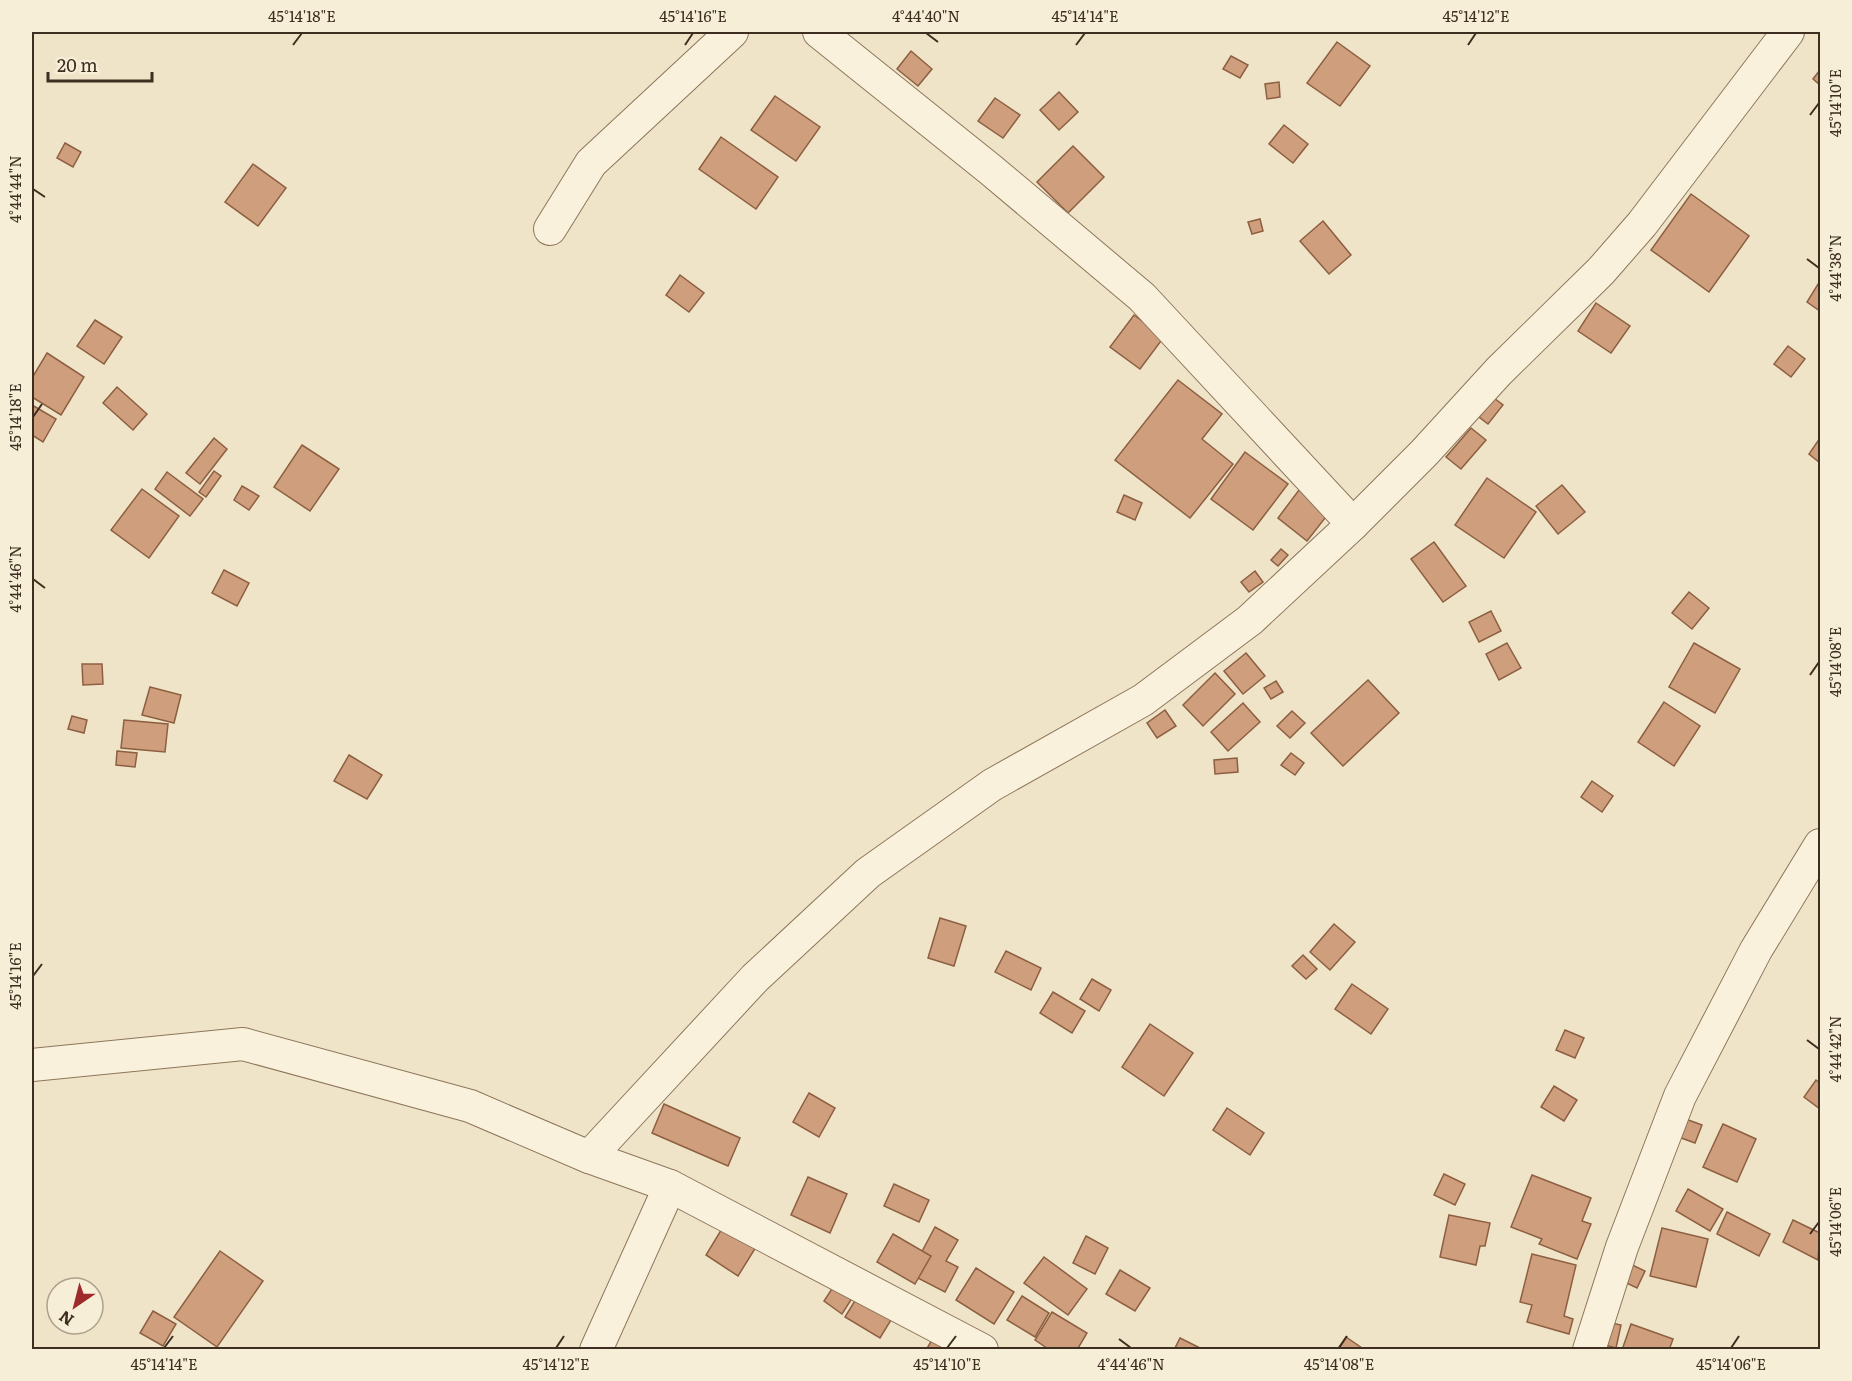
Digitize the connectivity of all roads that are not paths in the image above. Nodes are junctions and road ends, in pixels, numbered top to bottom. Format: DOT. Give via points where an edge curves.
graph roads {
  1 [pos="732,32"];
  2 [pos="1788,32"];
  3 [pos="839,37"];
  4 [pos="550,229"];
  5 [pos="1353,524"];
  6 [pos="1821,844"];
  7 [pos="32,1065"];
  8 [pos="589,1157"];
  9 [pos="670,1186"];
  10 [pos="596,1350"];
  11 [pos="982,1350"];
  12 [pos="1589,1350"];
  1 -- 4 [label="street" via="591,163"];
  2 -- 5 [label="street" via="1608,263"];
  3 -- 5 [label="street" via="1142,297"];
  5 -- 8 [label="street" via="1250,620 1143,700 992,785 868,873 755,978"];
  6 -- 12 [label="street" via="1756,950 1680,1096 1622,1247"];
  7 -- 8 [label="street" via="243,1044 470,1106"];
  8 -- 9 [label="street"];
  9 -- 10 [label="street"];
  9 -- 11 [label="street"];
}
